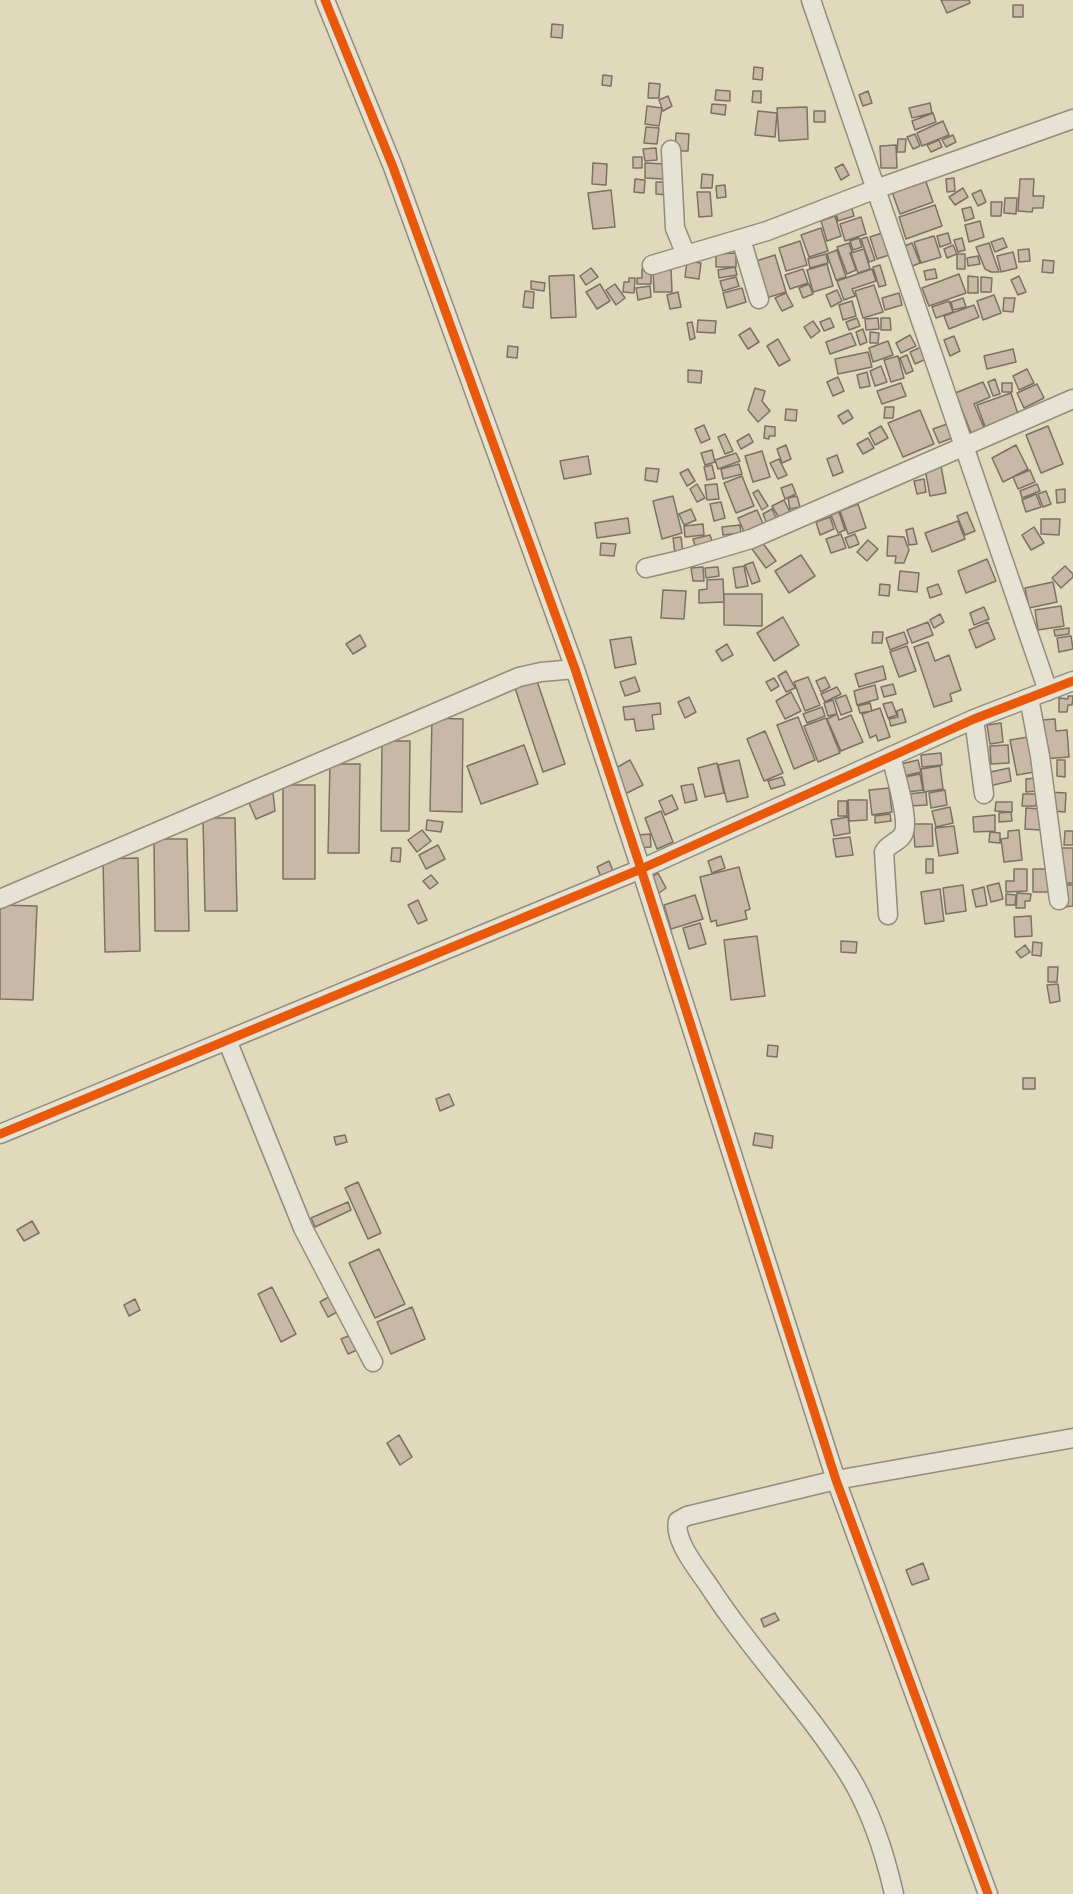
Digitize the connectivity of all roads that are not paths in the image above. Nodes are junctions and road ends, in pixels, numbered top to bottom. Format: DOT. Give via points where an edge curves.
graph roads {
  1 [pos="325,0"];
  2 [pos="811,0"];
  3 [pos="1073,119"];
  4 [pos="670,150"];
  5 [pos="876,189"];
  6 [pos="741,239"];
  7 [pos="686,255"];
  8 [pos="652,265"];
  9 [pos="759,299"];
  10 [pos="1073,399"];
  11 [pos="963,446"];
  12 [pos="646,568"];
  13 [pos="575,669"];
  14 [pos="1073,681"];
  15 [pos="1048,691"];
  16 [pos="1029,698"];
  17 [pos="974,719"];
  18 [pos="891,756"];
  19 [pos="984,795"];
  20 [pos="641,869"];
  21 [pos="0,899"];
  22 [pos="1059,900"];
  23 [pos="888,915"];
  24 [pos="227,1040"];
  25 [pos="0,1134"];
  26 [pos="373,1362"];
  27 [pos="1073,1438"];
  28 [pos="836,1480"];
  29 [pos="894,1894"];
  30 [pos="988,1894"];
  1 -- 13 [label="street" via="393,167"];
  2 -- 5 [label="street"];
  3 -- 5 [label="street"];
  4 -- 7 [label="street" via="675,228"];
  5 -- 6 [label="street"];
  5 -- 11 [label="street"];
  6 -- 7 [label="street"];
  6 -- 9 [label="street"];
  7 -- 8 [label="street"];
  10 -- 11 [label="street"];
  11 -- 12 [label="street" via="751,539"];
  11 -- 15 [label="street"];
  13 -- 20 [label="street"];
  13 -- 21 [label="street" via="519,676"];
  14 -- 15 [label="street"];
  15 -- 16 [label="street"];
  16 -- 17 [label="street"];
  16 -- 22 [label="street"];
  17 -- 18 [label="street"];
  17 -- 19 [label="street"];
  18 -- 20 [label="street"];
  18 -- 23 [label="street" via="905,819 901,838 884,852"];
  20 -- 24 [label="street"];
  20 -- 28 [label="street"];
  24 -- 25 [label="street"];
  24 -- 26 [label="street" via="303,1228"];
  27 -- 28 [label="street"];
  28 -- 29 [label="street" via="687,1516 678,1521 676,1529 721,1605 849,1776 887,1861"];
  28 -- 30 [label="street"];
}
